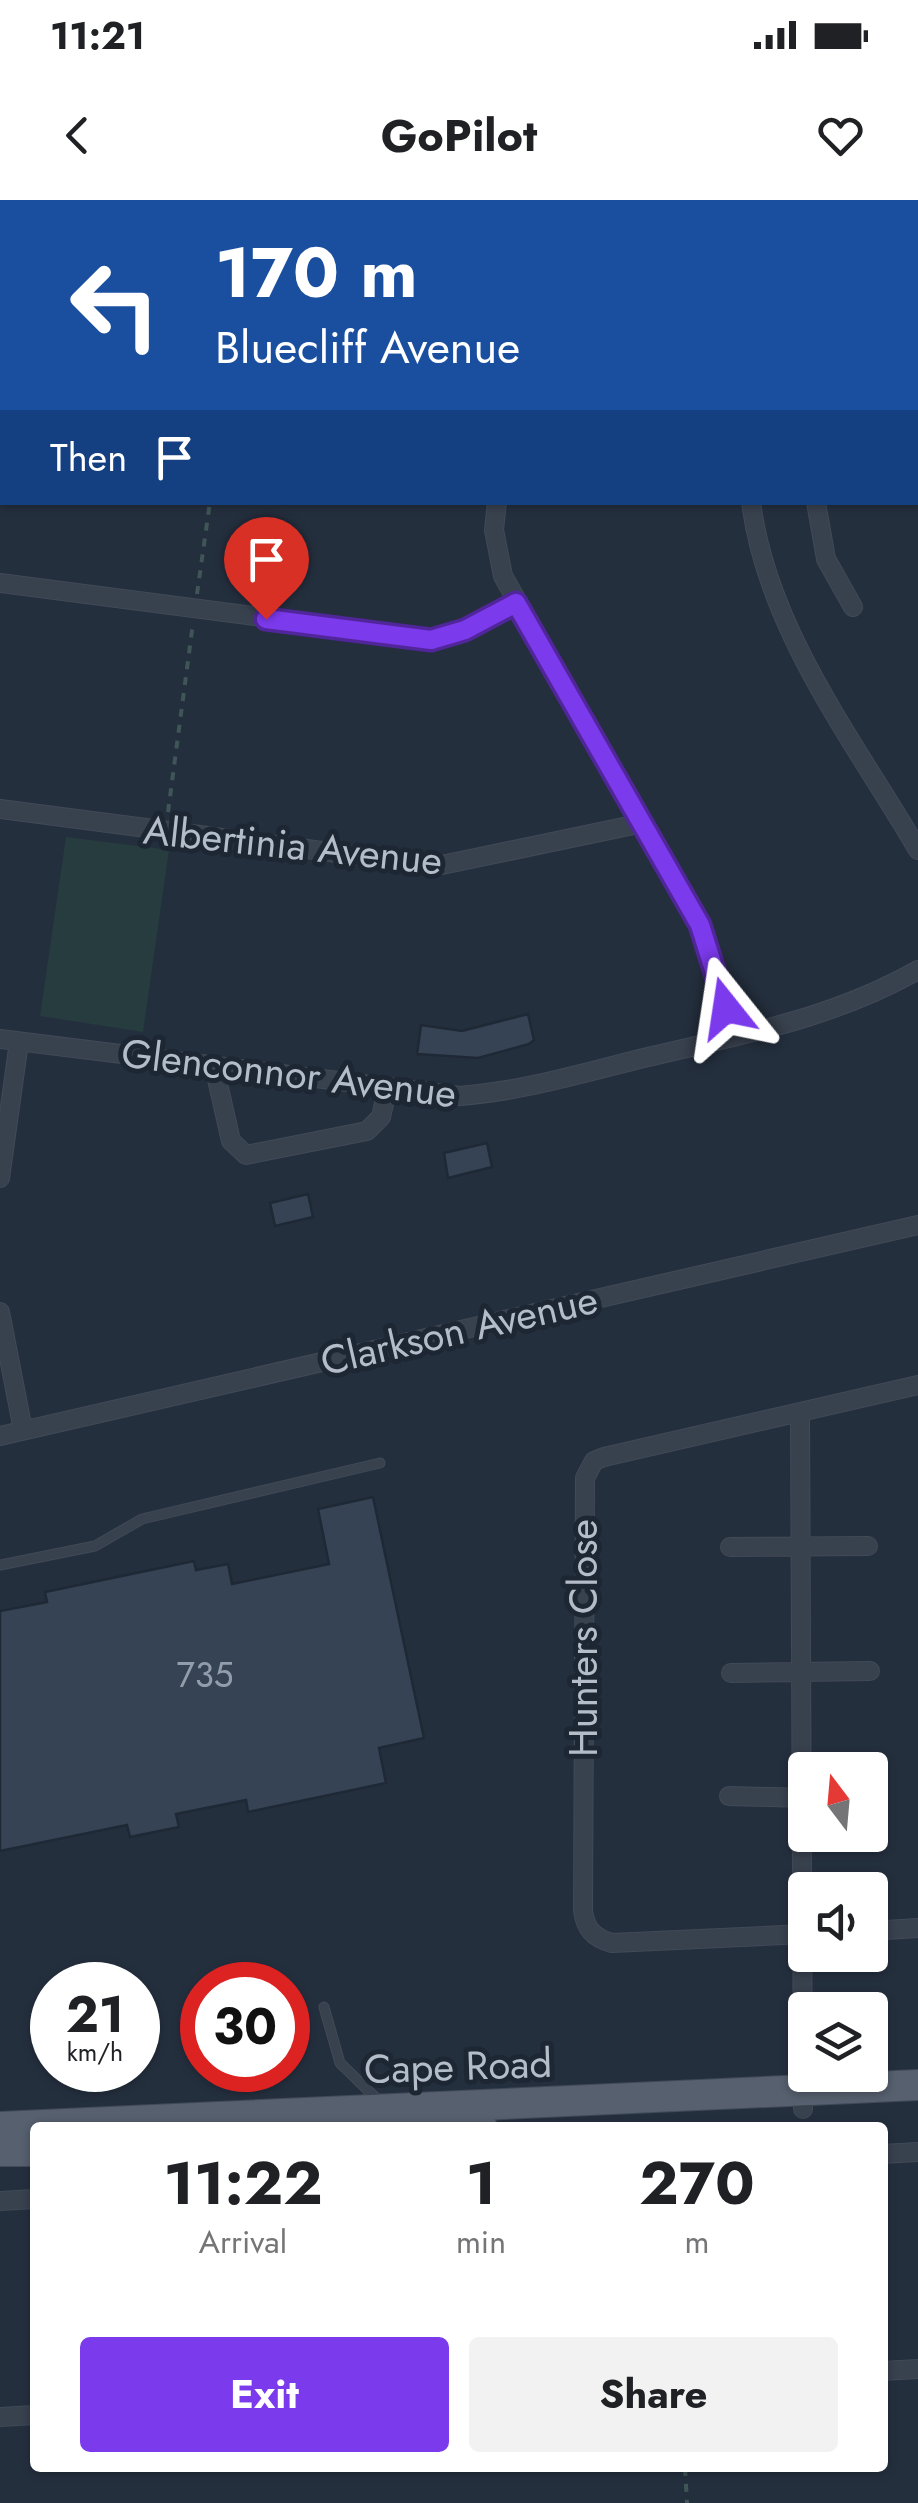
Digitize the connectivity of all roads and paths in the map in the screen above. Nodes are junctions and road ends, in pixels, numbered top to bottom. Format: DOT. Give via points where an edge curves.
graph roads {
  1 [pos="210,505"];
  2 [pos="497,505"];
  3 [pos="752,505"];
  4 [pos="817,505"];
  5 [pos="0,583"];
  6 [pos="516,603"];
  7 [pos="853,606"];
  8 [pos="194,610"];
  9 [pos="0,809"];
  10 [pos="643,823"];
  11 [pos="165,832"];
  12 [pos="918,850"];
  13 [pos="918,970"];
  14 [pos="734,1036"];
  15 [pos="10,1040"];
  16 [pos="214,1066"];
  17 [pos="387,1090"];
  18 [pos="0,1178"];
  19 [pos="918,1225"];
  20 [pos="0,1312"];
  21 [pos="918,1385"];
  22 [pos="800,1413"];
  23 [pos="23,1430"];
  24 [pos="0,1436"];
  25 [pos="380,1463"];
  26 [pos="730,1546"];
  27 [pos="801,1546"];
  28 [pos="868,1546"];
  29 [pos="0,1564"];
  30 [pos="870,1671"];
  31 [pos="802,1673"];
  32 [pos="731,1674"];
  33 [pos="803,1752"];
  34 [pos="728,1796"];
  35 [pos="788,1798"];
  36 [pos="918,1928"];
  37 [pos="888,1930"];
  38 [pos="788,1935"];
  39 [pos="804,1972"];
  40 [pos="324,2007"];
  41 [pos="918,2085"];
  42 [pos="803,2100"];
  43 [pos="918,2103"];
  44 [pos="393,2107"];
  45 [pos="98,2122"];
  46 [pos="511,2122"];
  47 [pos="30,2125"];
  48 [pos="0,2127"];
  49 [pos="30,2150"];
  50 [pos="0,2151"];
  51 [pos="918,2152"];
  52 [pos="888,2154"];
  53 [pos="30,2200"];
  54 [pos="0,2201"];
  55 [pos="918,2369"];
  56 [pos="888,2371"];
  57 [pos="30,2416"];
  58 [pos="0,2417"];
  59 [pos="685,2472"];
  60 [pos="687,2503"];
  1 -- 8 [label="path"];
  2 -- 6 [label="street" via="496,556"];
  3 -- 12 [label="street" via="782,613"];
  4 -- 7 [label="street" via="826,560"];
  5 -- 8 [label="street"];
  6 -- 8 [label="street" via="431,640"];
  6 -- 10 [label="street"];
  8 -- 11 [label="path"];
  9 -- 11 [label="street, Albertinia Avenue"];
  10 -- 11 [label="street, Albertinia Avenue" via="437,866"];
  10 -- 14 [label="street" via="705,938"];
  13 -- 14 [label="street, Glenconnor Avenue" via="815,1018"];
  14 -- 17 [label="street, Glenconnor Avenue" via="492,1094"];
  15 -- 16 [label="street, Glenconnor Avenue"];
  15 -- 18 [label="street"];
  16 -- 17 [label="street, Glenconnor Avenue"];
  16 -- 17 [label="street" via="231,1142 246,1155 367,1131 381,1117"];
  19 -- 23 [label="street, Clarkson Avenue"];
  20 -- 23 [label="street"];
  21 -- 22 [label="street, Hunters Close"];
  22 -- 27 [label="street"];
  22 -- 38 [label="street, Hunters Close" via="604,1457 588,1469 582,1491 584,1918 598,1939 612,1943"];
  23 -- 24 [label="street, Clarkson Avenue"];
  25 -- 29 [label="lane" via="142,1519 95,1546"];
  26 -- 27 [label="street"];
  27 -- 28 [label="street"];
  27 -- 31 [label="street"];
  30 -- 31 [label="street"];
  31 -- 32 [label="street"];
  31 -- 33 [label="street"];
  34 -- 35 [label="street"];
  36 -- 37 [label="street"];
  39 -- 42 [label="street"];
  40 -- 44 [label="lane" via="340,2063 367,2092"];
  41 -- 42 [label="main road, Cape Road"];
  42 -- 43 [label="main road, Cape Road"];
  42 -- 44 [label="main road, Cape Road"];
  42 -- 46 [label="main road, Cape Road"];
  44 -- 45 [label="main road, Cape Road"];
  47 -- 48 [label="main road, Cape Road"];
  49 -- 50 [label="main road"];
  51 -- 52 [label="street"];
  53 -- 54 [label="street"];
  55 -- 56 [label="street"];
  57 -- 58 [label="street"];
  59 -- 60 [label="path"];
}
